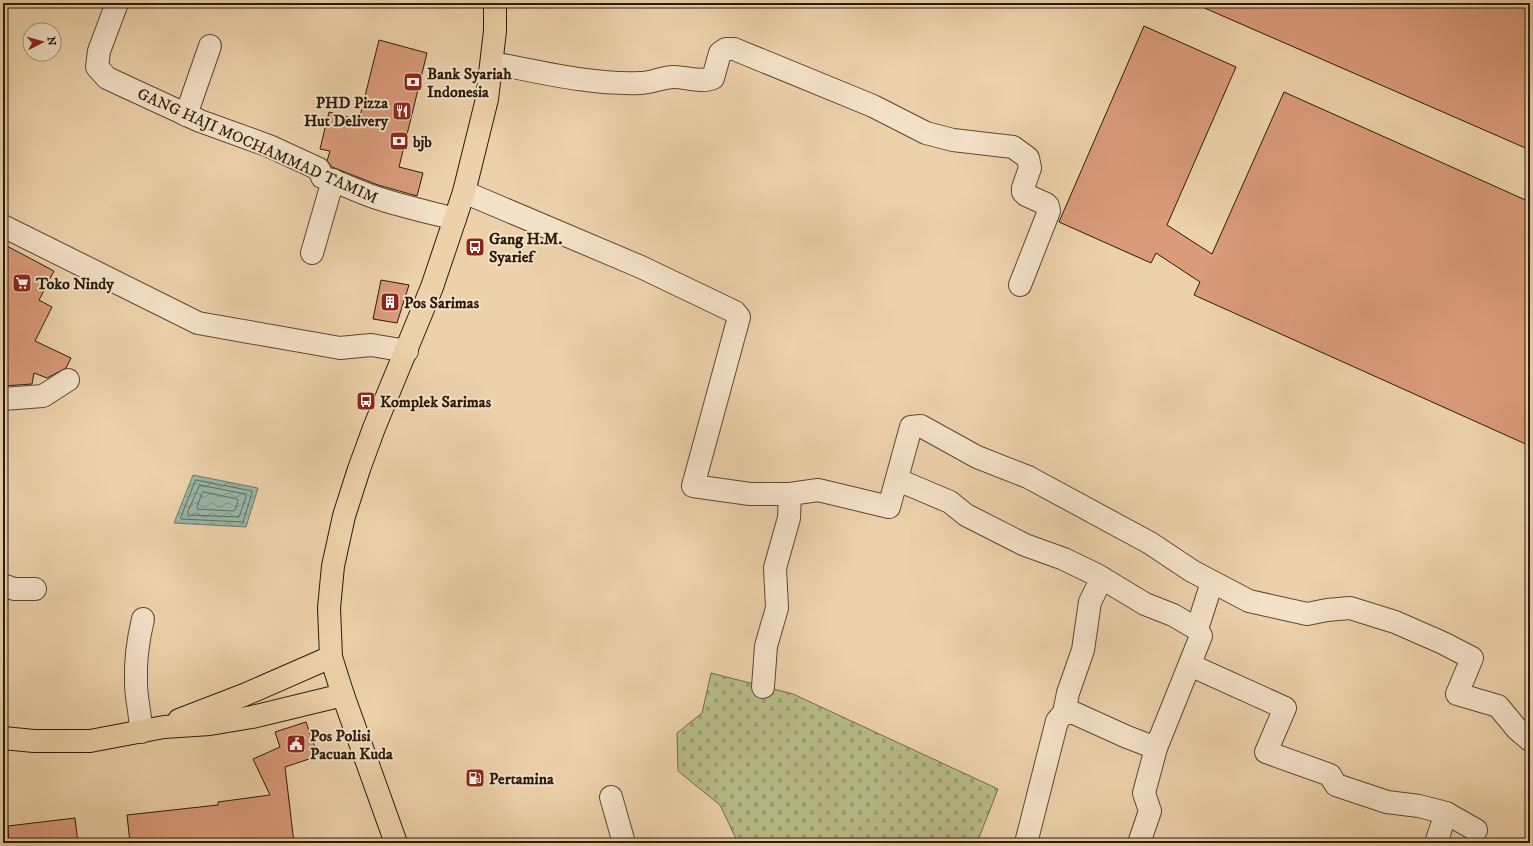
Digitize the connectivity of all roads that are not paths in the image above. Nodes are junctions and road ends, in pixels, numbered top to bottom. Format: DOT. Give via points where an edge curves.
graph roads {
  1 [pos="495,3"];
  2 [pos="115,8"];
  3 [pos="210,46"];
  4 [pos="492,63"];
  5 [pos="186,115"];
  6 [pos="333,180"];
  7 [pos="464,192"];
  8 [pos="455,219"];
  9 [pos="3,226"];
  10 [pos="312,253"];
  11 [pos="1020,285"];
  12 [pos="150,298"];
  13 [pos="371,345"];
  14 [pos="407,350"];
  15 [pos="68,380"];
  16 [pos="3,399"];
  17 [pos="898,480"];
  18 [pos="790,494"];
  19 [pos="1102,578"];
  20 [pos="1212,582"];
  21 [pos="3,585"];
  22 [pos="35,589"];
  23 [pos="143,619"];
  24 [pos="1197,629"];
  25 [pos="332,657"];
  26 [pos="1190,665"];
  27 [pos="762,686"];
  28 [pos="343,695"];
  29 [pos="1064,713"];
  30 [pos="164,727"];
  31 [pos="140,732"];
  32 [pos="3,738"];
  33 [pos="1530,740"];
  34 [pos="1156,748"];
  35 [pos="611,796"];
  36 [pos="1446,813"];
  37 [pos="1476,830"];
  38 [pos="396,843"];
  39 [pos="624,843"];
  40 [pos="1026,843"];
  41 [pos="1138,843"];
  42 [pos="1436,843"];
  1 -- 4 [label="main road"];
  2 -- 5 [label="street, GANG HAJI MOCHAMMAD TAMIM" via="99,51 97,67 107,78"];
  3 -- 5 [label="street"];
  4 -- 7 [label="main road" via="487,99"];
  4 -- 11 [label="street" via="593,81 642,83 674,77 707,80 713,78 720,52 726,48 734,49 873,106 926,133 952,140 1013,147 1028,158 1030,168 1023,192 1046,204 1049,210"];
  5 -- 6 [label="street, GANG HAJI MOCHAMMAD TAMIM" via="269,146 319,169 322,177"];
  6 -- 8 [label="street, GANG HAJI MOCHAMMAD TAMIM" via="376,198"];
  6 -- 10 [label="street"];
  7 -- 8 [label="main road"];
  7 -- 18 [label="street" via="641,266 735,312 739,317 738,324 693,486 750,494"];
  8 -- 14 [label="main road"];
  9 -- 12 [label="street"];
  12 -- 13 [label="street" via="343,334"];
  12 -- 13 [label="street" via="198,322 340,348"];
  13 -- 14 [label="street"];
  14 -- 25 [label="main road" via="374,428 344,516 333,566 330,601"];
  15 -- 16 [label="street" via="43,396"];
  17 -- 18 [label="street" via="889,507 818,490"];
  17 -- 19 [label="street" via="950,502 966,515 1025,545 1064,559"];
  17 -- 20 [label="street" via="911,427 921,426 977,457 1028,477 1150,543"];
  18 -- 27 [label="street" via="789,518 775,568 777,608 766,646"];
  19 -- 24 [label="street" via="1145,604"];
  19 -- 29 [label="street" via="1090,602 1083,650"];
  20 -- 24 [label="street"];
  20 -- 33 [label="street" via="1249,601 1307,614 1350,608 1395,622 1443,643 1472,658 1457,694 1498,706"];
  21 -- 22 [label="street"];
  23 -- 31 [label="street" via="136,652"];
  24 -- 26 [label="street" via="1201,636"];
  25 -- 28 [label="main road"];
  25 -- 30 [label="main road"];
  26 -- 34 [label="street"];
  26 -- 36 [label="street" via="1285,708 1266,752 1330,775 1336,786 1387,802"];
  28 -- 30 [label="main road" via="252,717 210,724"];
  28 -- 38 [label="main road"];
  29 -- 34 [label="street" via="1074,712"];
  29 -- 40 [label="street" via="1057,721"];
  30 -- 31 [label="main road"];
  31 -- 32 [label="main road" via="90,741"];
  34 -- 41 [label="street" via="1144,793 1150,811"];
  35 -- 39 [label="street"];
  36 -- 37 [label="street"];
  36 -- 42 [label="street"];
}
